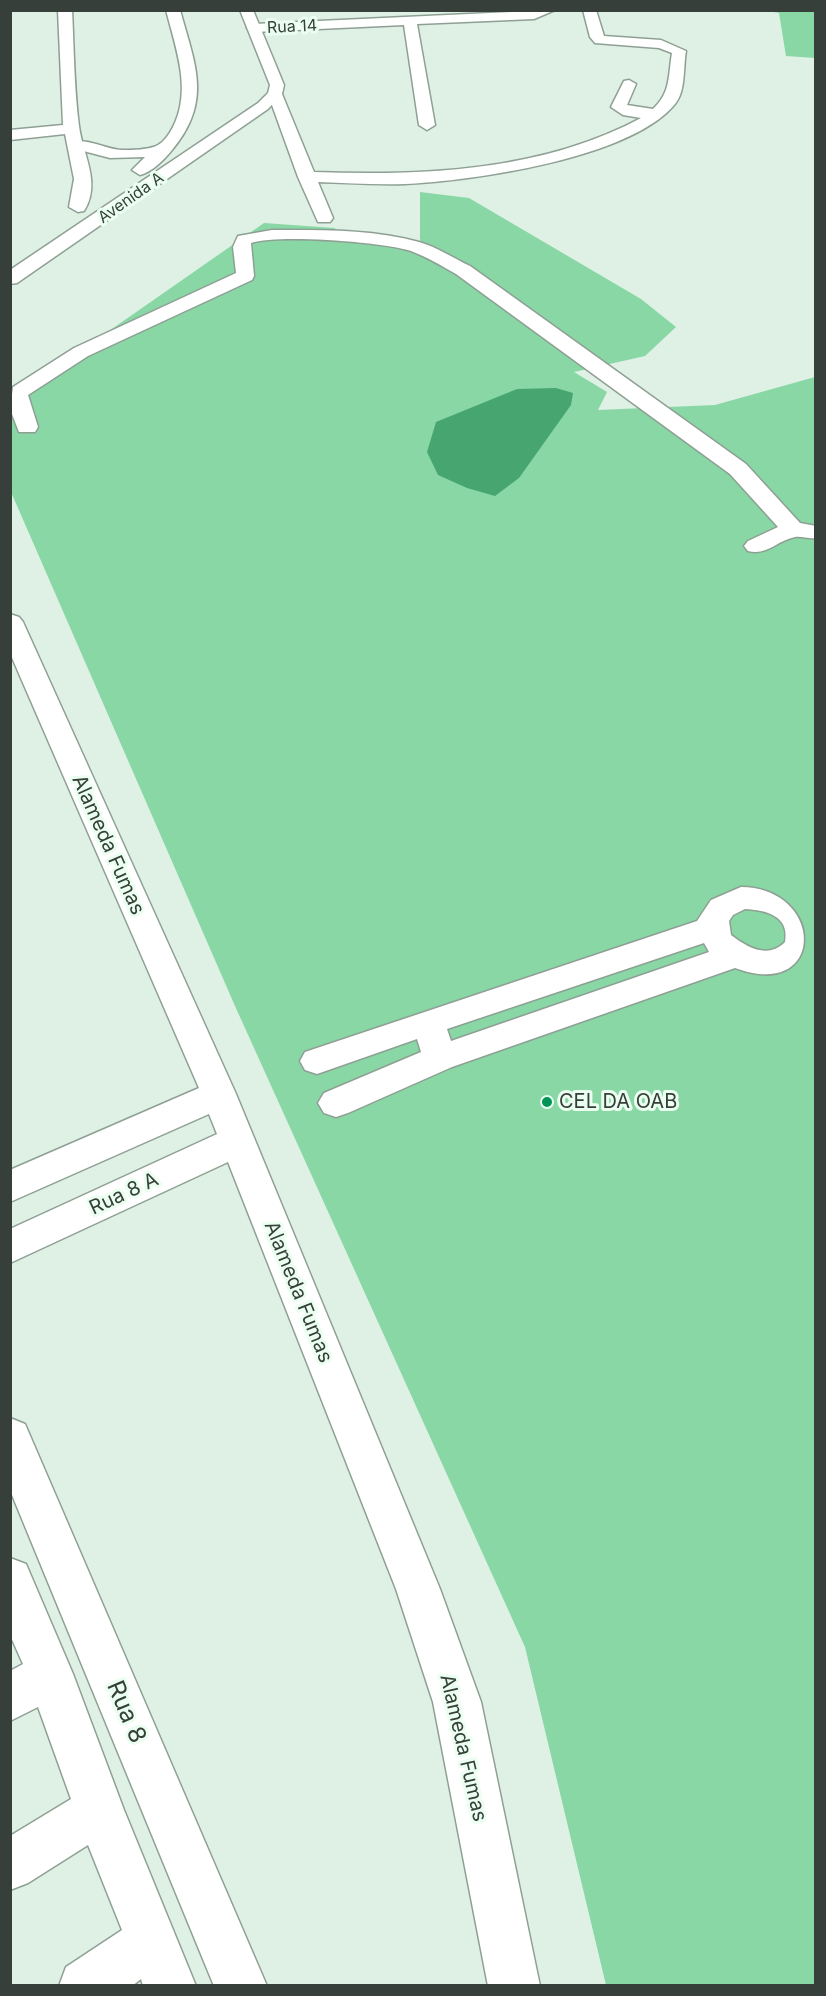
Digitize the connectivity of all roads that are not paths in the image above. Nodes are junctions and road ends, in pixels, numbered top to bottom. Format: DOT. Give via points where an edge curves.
graph roads {
  1 [pos="65,10"];
  2 [pos="173,10"];
  3 [pos="246,10"];
  4 [pos="589,10"];
  5 [pos="548,12"];
  6 [pos="410,21"];
  7 [pos="254,28"];
  8 [pos="629,84"];
  9 [pos="275,94"];
  10 [pos="256,110"];
  11 [pos="656,114"];
  12 [pos="287,120"];
  13 [pos="428,125"];
  14 [pos="71,129"];
  15 [pos="10,135"];
  16 [pos="78,145"];
  17 [pos="165,148"];
  18 [pos="306,177"];
  19 [pos="122,183"];
  20 [pos="96,198"];
  21 [pos="78,207"];
  22 [pos="324,218"];
  23 [pos="59,220"];
  24 [pos="10,279"];
  25 [pos="27,427"];
  26 [pos="804,531"];
  27 [pos="756,546"];
  28 [pos="10,622"];
  29 [pos="816,896"];
  30 [pos="785,907"];
  31 [pos="712,928"];
  32 [pos="810,934"];
  33 [pos="734,956"];
  34 [pos="428,1022"];
  35 [pos="440,1058"];
  36 [pos="317,1060"];
  37 [pos="219,1094"];
  38 [pos="336,1103"];
  39 [pos="237,1141"];
  40 [pos="10,1187"];
  41 [pos="10,1246"];
  42 [pos="10,1438"];
  43 [pos="10,1580"];
  44 [pos="30,1686"];
  45 [pos="99,1810"];
  46 [pos="10,1865"];
  47 [pos="162,1963"];
  48 [pos="85,1986"];
  49 [pos="241,1986"];
  50 [pos="514,1986"];
  1 -- 14 [label="street, Avenida A"];
  2 -- 17 [label="street" via="192,97 186,122"];
  3 -- 7 [label="street"];
  4 -- 11 [label="street" via="600,40 661,44 679,51 671,100"];
  5 -- 6 [label="street, Rua 14"];
  6 -- 7 [label="street, Rua 14"];
  6 -- 13 [label="street"];
  7 -- 9 [label="street" via="277,86"];
  8 -- 11 [label="street" via="619,106 628,112"];
  9 -- 10 [label="street, Avenida A"];
  9 -- 12 [label="street"];
  10 -- 12 [label="street"];
  10 -- 24 [label="street, Avenida A"];
  11 -- 18 [label="street" via="609,138 543,158 460,175 418,179"];
  12 -- 18 [label="street"];
  14 -- 15 [label="street"];
  14 -- 16 [label="street, Avenida A"];
  16 -- 17 [label="street" via="125,155"];
  16 -- 21 [label="street, Avenida A" via="83,198"];
  17 -- 19 [label="street"];
  18 -- 22 [label="street"];
  20 -- 21 [label="street"];
  21 -- 23 [label="street, Avenida A"];
  25 -- 26 [label="street" via="17,396 20,391 81,352 245,276 241,245 252,236 282,233 412,246 463,270 738,469"];
  26 -- 27 [label="street"];
  28 -- 37 [label="street, Alameda Fumas"];
  29 -- 30 [label="street"];
  30 -- 31 [label="street" via="771,900 741,898 719,909"];
  30 -- 32 [label="street"];
  31 -- 33 [label="street" via="715,938"];
  31 -- 34 [label="street"];
  32 -- 33 [label="street" via="797,951 780,961 765,963"];
  33 -- 35 [label="street"];
  34 -- 35 [label="street"];
  34 -- 36 [label="street"];
  35 -- 38 [label="street"];
  37 -- 39 [label="street, Alameda Fumas"];
  37 -- 40 [label="street"];
  39 -- 41 [label="street, Rua 8 A"];
  39 -- 50 [label="street, Alameda Fumas" via="418,1589 456,1702"];
  42 -- 49 [label="street, Rua 8"];
  43 -- 44 [label="street"];
  44 -- 45 [label="street"];
  45 -- 46 [label="street"];
  45 -- 47 [label="street"];
  47 -- 48 [label="street"];
}
